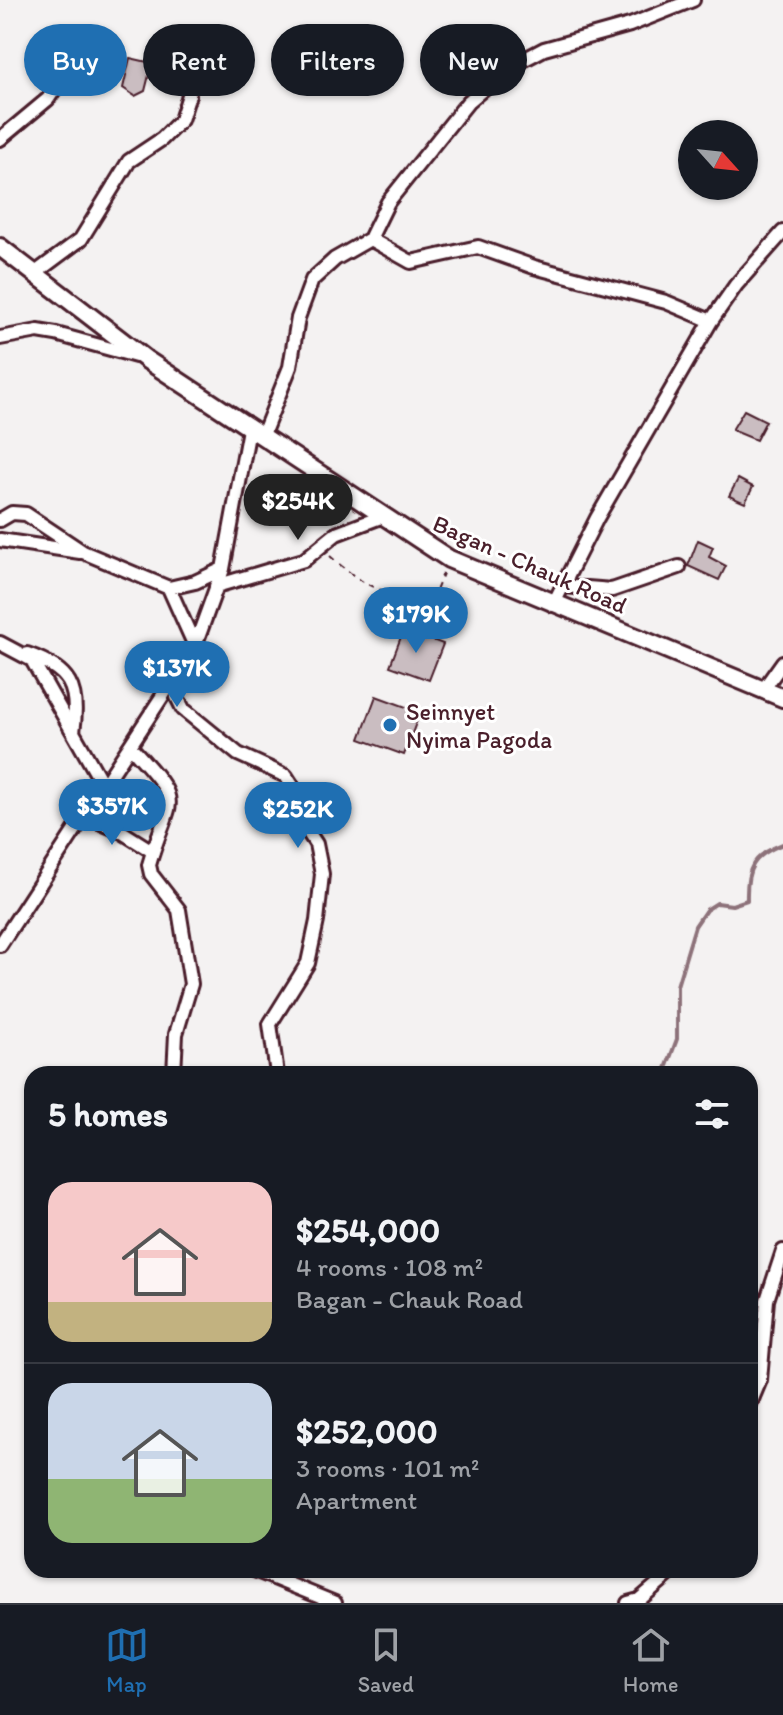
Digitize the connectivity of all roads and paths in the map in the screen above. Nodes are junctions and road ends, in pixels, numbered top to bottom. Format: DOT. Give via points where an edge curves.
graph roads {
  1 [pos="693,0"];
  2 [pos="50,96"];
  3 [pos="189,96"];
  4 [pos="0,139"];
  5 [pos="783,232"];
  6 [pos="370,239"];
  7 [pos="0,247"];
  8 [pos="34,274"];
  9 [pos="711,321"];
  10 [pos="0,338"];
  11 [pos="147,360"];
  12 [pos="256,433"];
  13 [pos="381,517"];
  14 [pos="0,520"];
  15 [pos="0,540"];
  16 [pos="319,548"];
  17 [pos="83,552"];
  18 [pos="449,559"];
  19 [pos="679,567"];
  20 [pos="223,569"];
  21 [pos="216,586"];
  22 [pos="563,586"];
  23 [pos="169,588"];
  24 [pos="422,595"];
  25 [pos="553,605"];
  26 [pos="423,623"];
  27 [pos="0,643"];
  28 [pos="195,646"];
  29 [pos="17,650"];
  30 [pos="783,662"];
  31 [pos="176,676"];
  32 [pos="763,690"];
  33 [pos="783,698"];
  34 [pos="73,732"];
  35 [pos="131,747"];
  36 [pos="103,785"];
  37 [pos="85,816"];
  38 [pos="152,851"];
  39 [pos="0,945"];
  40 [pos="174,1066"];
  41 [pos="276,1066"];
  42 [pos="783,1251"];
  43 [pos="758,1385"];
  44 [pos="274,1578"];
  45 [pos="665,1578"];
  46 [pos="335,1603"];
  47 [pos="628,1603"];
  1 -- 6 [label="street" via="630,25 544,49 508,68 468,102 388,202"];
  2 -- 4 [label="street"];
  3 -- 8 [label="street" via="181,120 129,161 81,239"];
  5 -- 9 [label="street"];
  6 -- 9 [label="street" via="411,262 478,247 666,302"];
  6 -- 12 [label="street" via="312,280 298,318 290,367"];
  7 -- 8 [label="main road, Bagan - Chauk Road"];
  8 -- 11 [label="main road, Bagan - Chauk Road"];
  9 -- 22 [label="street"];
  10 -- 11 [label="street" via="38,331"];
  11 -- 12 [label="main road, Bagan - Chauk Road"];
  12 -- 13 [label="main road, Bagan - Chauk Road"];
  12 -- 20 [label="street"];
  13 -- 16 [label="street" via="336,534"];
  13 -- 18 [label="main road, Bagan - Chauk Road"];
  14 -- 17 [label="street" via="12,513 26,514"];
  15 -- 17 [label="street"];
  16 -- 21 [label="street" via="304,560"];
  16 -- 24 [label="path" via="361,582"];
  17 -- 23 [label="street"];
  18 -- 25 [label="main road, Bagan - Chauk Road"];
  18 -- 26 [label="path"];
  19 -- 22 [label="street" via="612,590"];
  20 -- 21 [label="street"];
  20 -- 23 [label="street"];
  21 -- 28 [label="street"];
  22 -- 25 [label="street"];
  23 -- 28 [label="street"];
  25 -- 32 [label="main road, Bagan - Chauk Road"];
  27 -- 29 [label="street"];
  28 -- 31 [label="street"];
  29 -- 34 [label="street" via="40,670"];
  29 -- 34 [label="street" via="47,661 72,685 77,706"];
  30 -- 32 [label="street"];
  31 -- 35 [label="street"];
  31 -- 41 [label="street" via="183,709 238,754 286,776 316,844 322,874 317,921 308,963 270,1024"];
  32 -- 33 [label="main road, Bagan - Chauk Road"];
  34 -- 36 [label="street"];
  35 -- 36 [label="street"];
  35 -- 38 [label="street" via="171,798"];
  36 -- 37 [label="street"];
  37 -- 38 [label="street"];
  37 -- 39 [label="street"];
  38 -- 40 [label="street" via="151,874 179,910 191,984 176,1034"];
  42 -- 43 [label="street" via="767,1300"];
  44 -- 46 [label="street"];
  45 -- 47 [label="street"];
}
